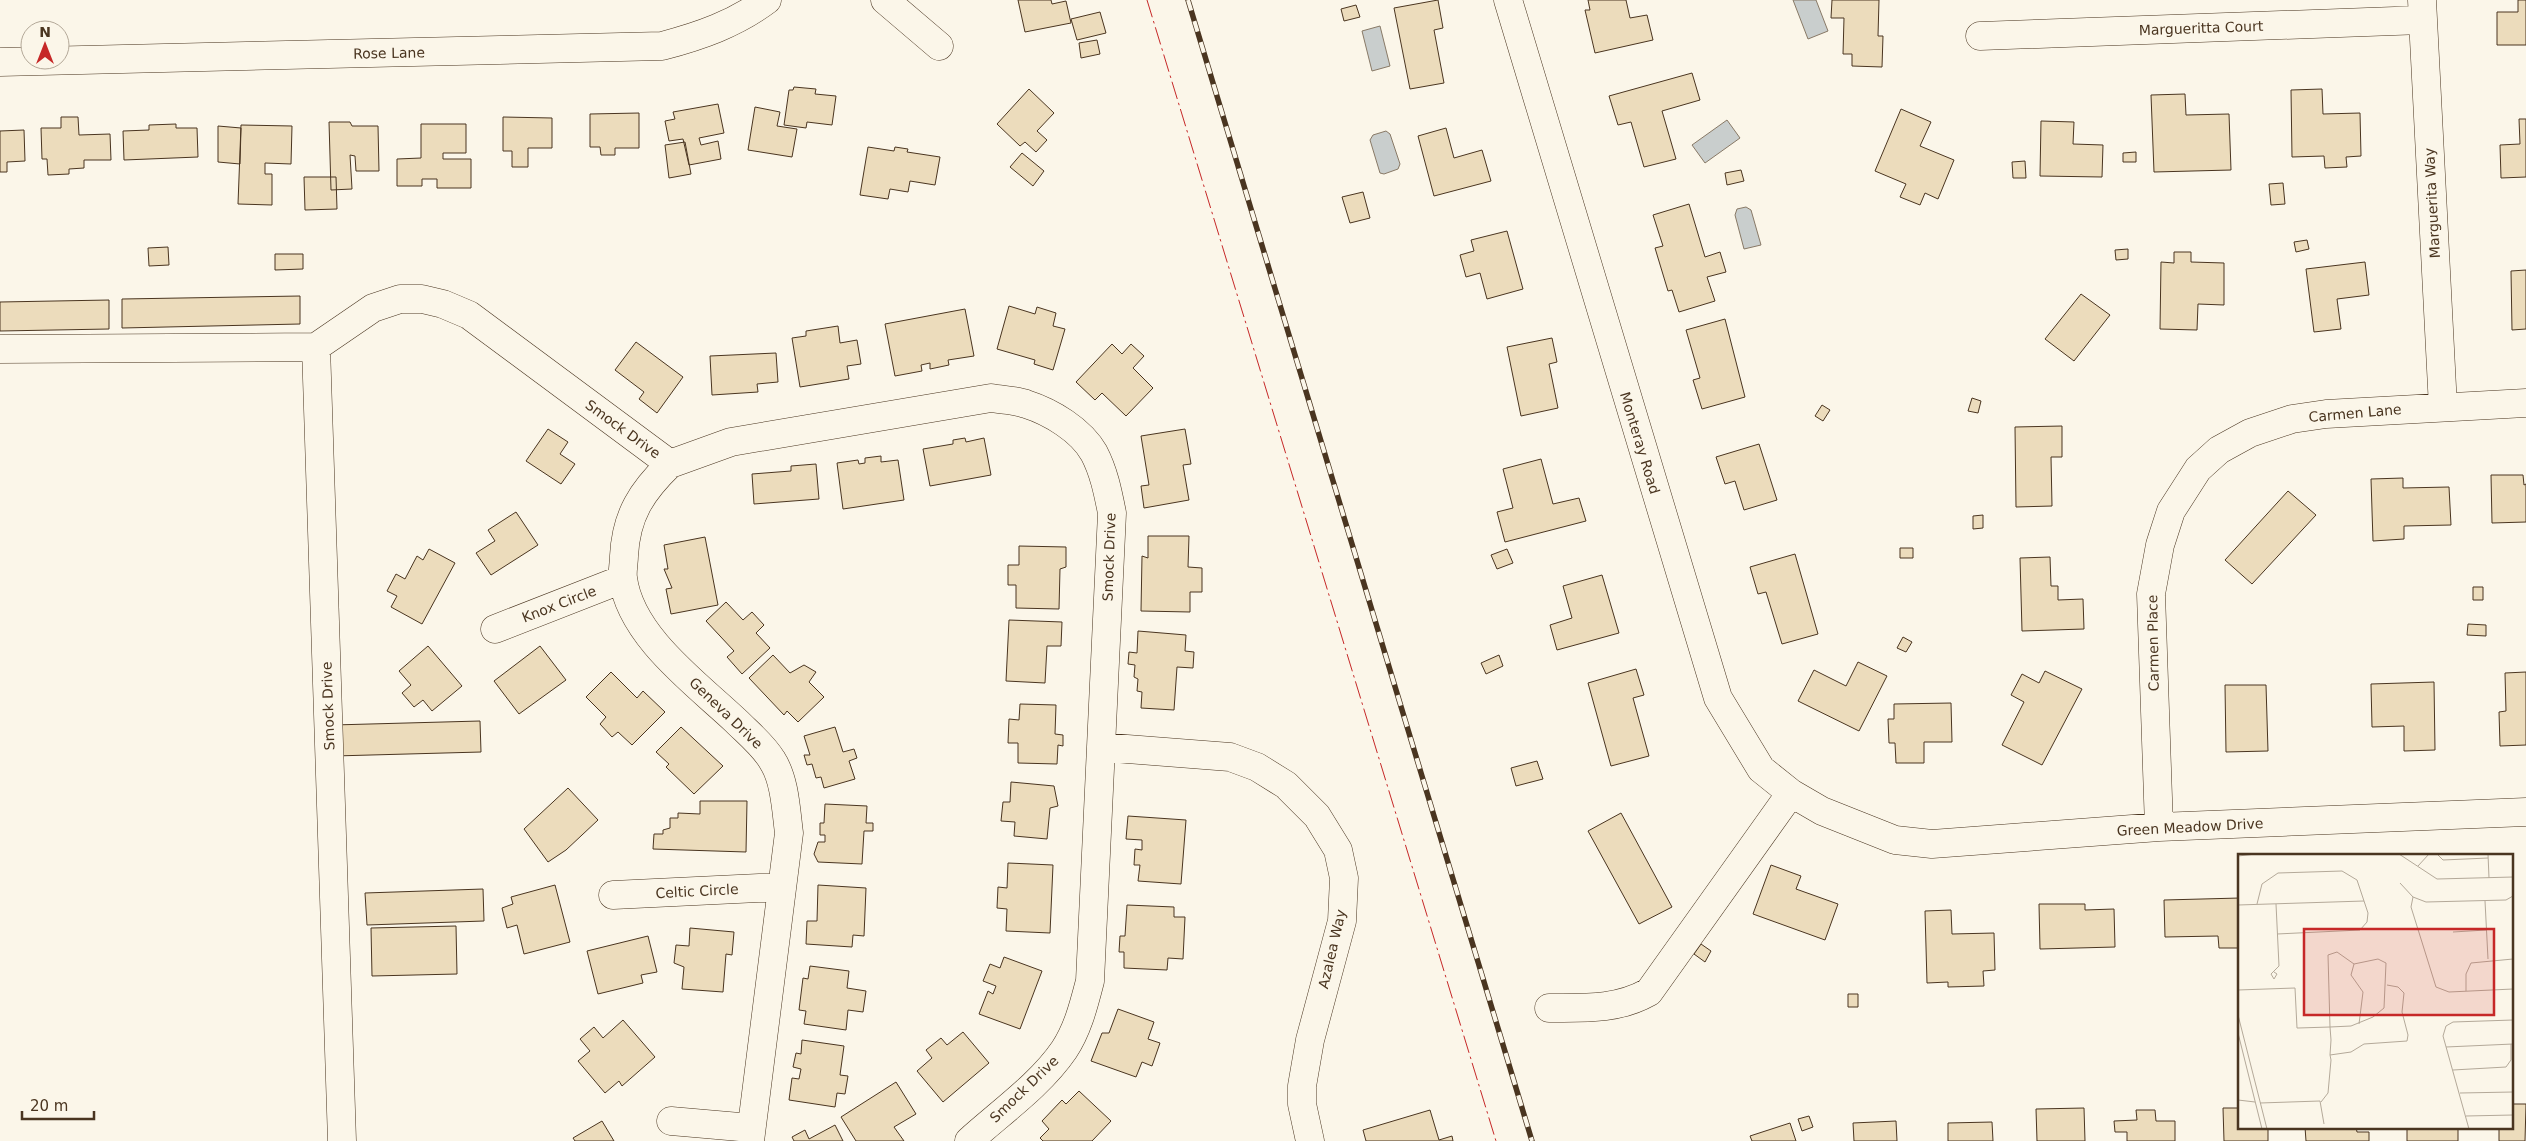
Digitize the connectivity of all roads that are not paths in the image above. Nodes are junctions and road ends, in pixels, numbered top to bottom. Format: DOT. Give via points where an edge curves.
graph roads {
  1 [pos="767,0"];
  2 [pos="886,0"];
  3 [pos="1508,0"];
  4 [pos="2422,10"];
  5 [pos="1980,36"];
  6 [pos="939,46"];
  7 [pos="0,62"];
  8 [pos="316,347"];
  9 [pos="0,349"];
  10 [pos="2526,403"];
  11 [pos="2443,407"];
  12 [pos="670,464"];
  13 [pos="2198,469"];
  14 [pos="623,579"];
  15 [pos="495,629"];
  16 [pos="1102,747"];
  17 [pos="1791,793"];
  18 [pos="2526,812"];
  19 [pos="1857,826"];
  20 [pos="2159,827"];
  21 [pos="781,887"];
  22 [pos="613,895"];
  23 [pos="1549,1008"];
  24 [pos="671,1121"];
  25 [pos="750,1134"];
  26 [pos="342,1141"];
  27 [pos="969,1141"];
  28 [pos="1310,1141"];
  1 -- 7 [label="street, Rose Lane" via="747,15 703,35 662,46"];
  2 -- 6 [label="street"];
  3 -- 17 [label="street, Monteray Road" via="1718,698 1761,769"];
  4 -- 5 [label="street, Margueritta Court"];
  4 -- 11 [label="street, Marguerita Way"];
  8 -- 9 [label="street"];
  8 -- 12 [label="street, Smock Drive" via="372,308 400,299 444,304 470,315"];
  8 -- 26 [label="street, Smock Drive"];
  10 -- 11 [label="street, Carmen Lane"];
  11 -- 13 [label="street, Carmen Lane" via="2292,419 2250,433 2220,450"];
  12 -- 14 [label="street, Geneva Drive" via="648,485 634,511 625,542"];
  12 -- 16 [label="street, Smock Drive" via="730,442 991,398 1026,404 1070,428 1094,453 1106,482 1112,513"];
  13 -- 20 [label="street, Carmen Place" via="2171,510 2160,545 2151,594"];
  14 -- 15 [label="street, Knox Circle"];
  14 -- 21 [label="street, Geneva Drive" via="644,630 664,654 755,739 773,760 784,796 789,833"];
  16 -- 27 [label="street, Smock Drive" via="1090,981 1082,1013 1065,1049 1042,1076"];
  16 -- 28 [label="street, Azalea Way" via="1230,757 1257,767 1286,785 1317,816 1338,850 1344,878 1342,921 1310,1040 1302,1086 1302,1104"];
  17 -- 19 [label="street, Monteray Road"];
  17 -- 23 [label="street" via="1649,992 1602,1008"];
  18 -- 20 [label="street, Green Meadow Drive"];
  19 -- 20 [label="street, Green Meadow Drive" via="1895,840 1932,844"];
  21 -- 22 [label="street, Celtic Circle"];
  21 -- 25 [label="street, Geneva Drive"];
  24 -- 25 [label="street"];
}
